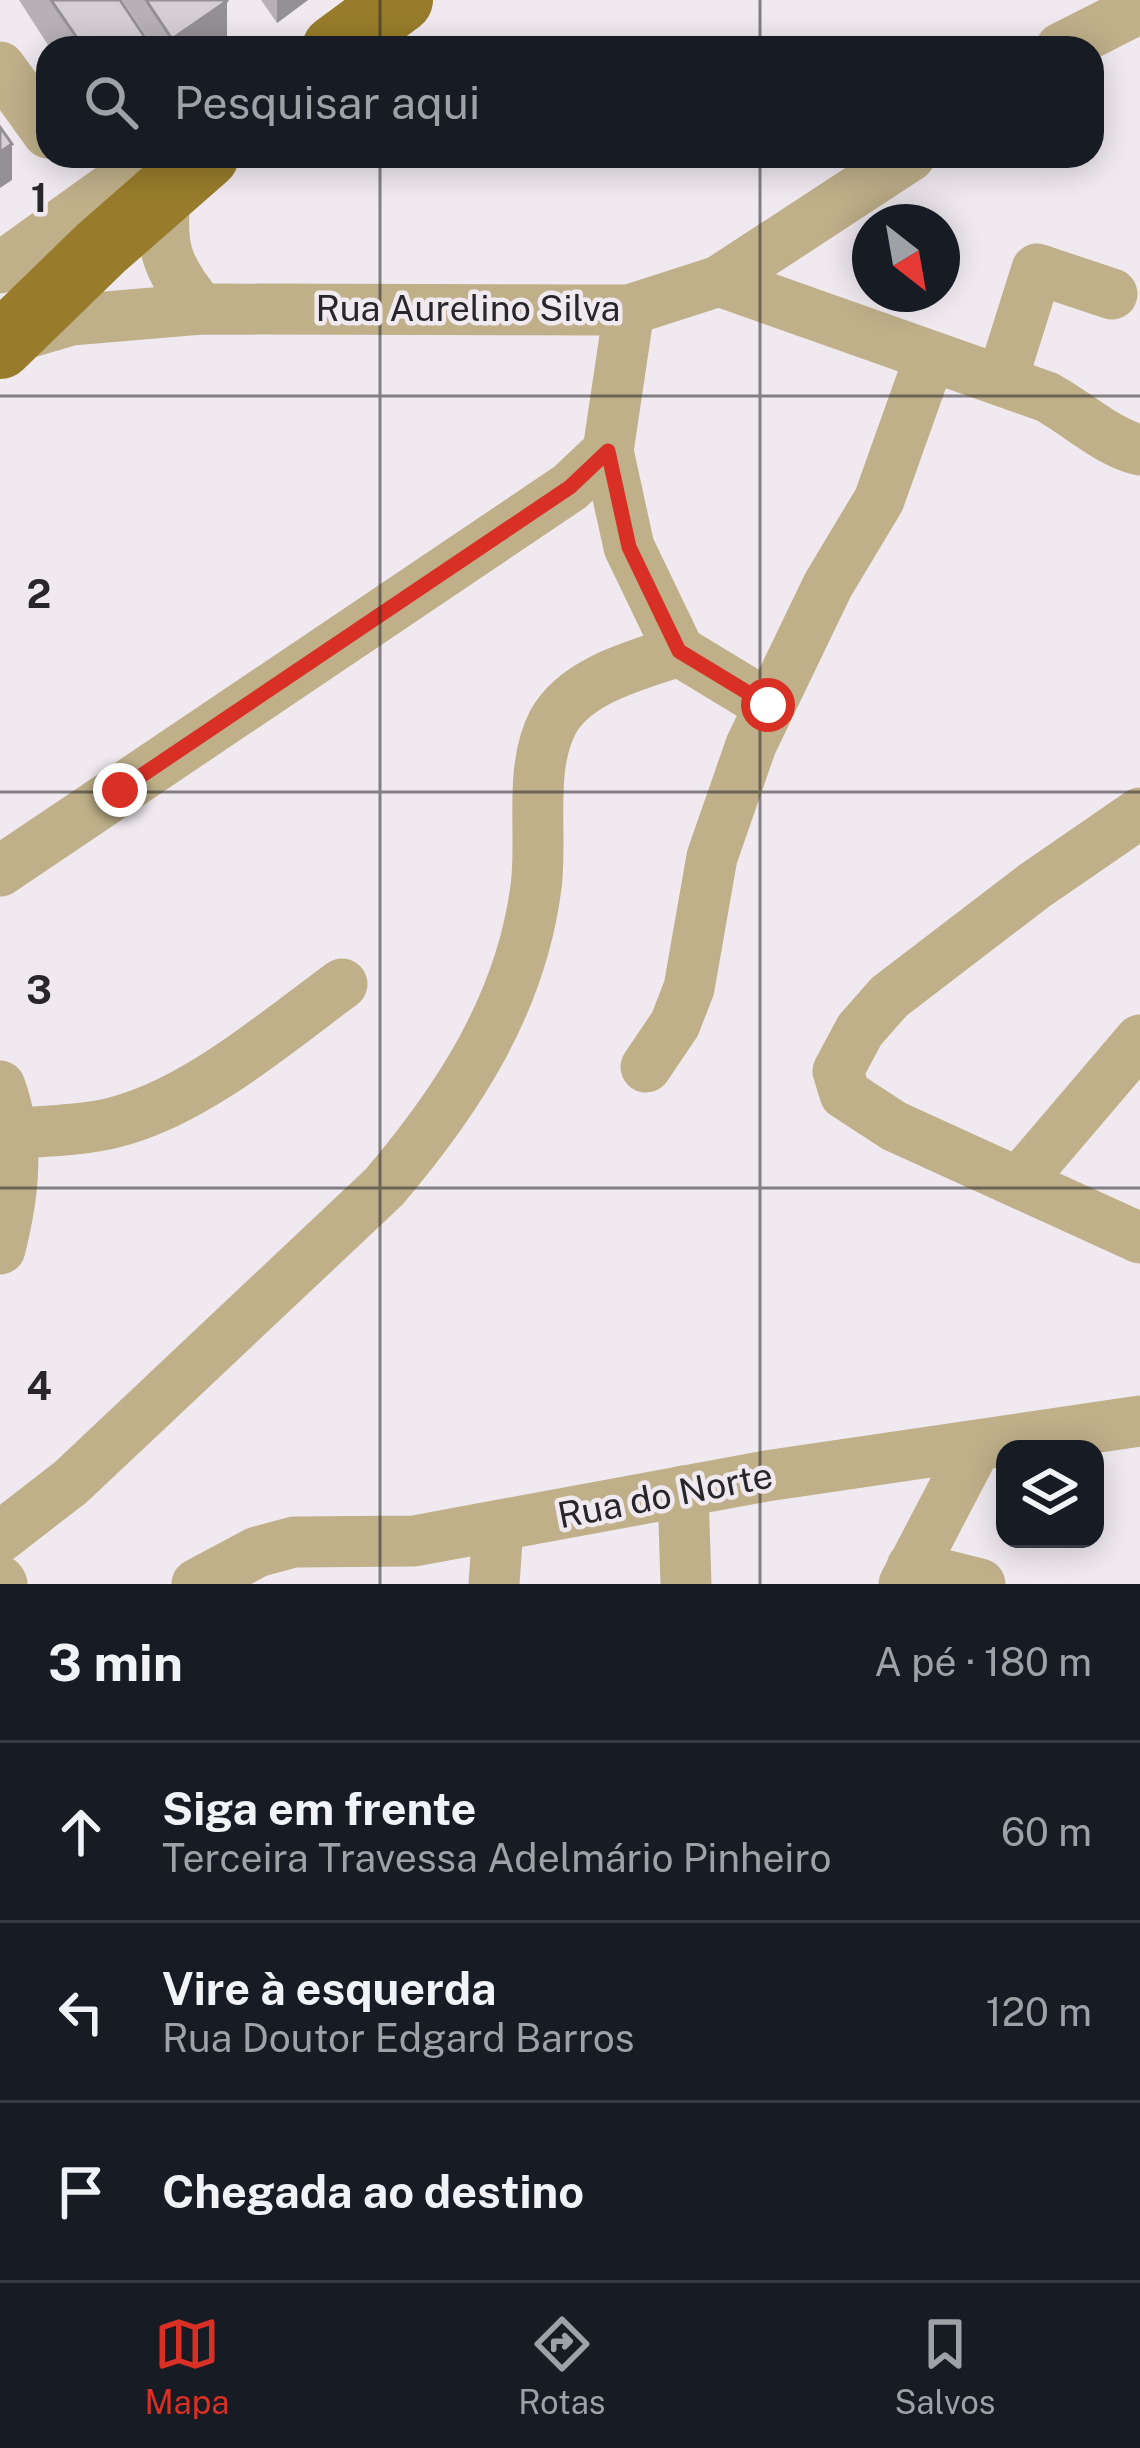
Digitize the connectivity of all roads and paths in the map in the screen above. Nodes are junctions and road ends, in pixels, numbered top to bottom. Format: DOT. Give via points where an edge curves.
graph roads {
  1 [pos="400,0"];
  2 [pos="1140,8"];
  3 [pos="351,36"];
  4 [pos="1085,36"];
  5 [pos="0,67"];
  6 [pos="36,117"];
  7 [pos="176,168"];
  8 [pos="892,168"];
  9 [pos="0,268"];
  10 [pos="719,281"];
  11 [pos="1112,294"];
  12 [pos="201,309"];
  13 [pos="629,310"];
  14 [pos="2,343"];
  15 [pos="930,357"];
  16 [pos="1002,380"];
  17 [pos="608,451"];
  18 [pos="1134,457"];
  19 [pos="679,651"];
  20 [pos="768,705"];
  21 [pos="1140,813"];
  22 [pos="0,871"];
  23 [pos="342,984"];
  24 [pos="1140,1040"];
  25 [pos="646,1066"];
  26 [pos="7,1110"];
  27 [pos="1019,1182"];
  28 [pos="1140,1238"];
  29 [pos="0,1249"];
  30 [pos="1140,1421"];
  31 [pos="975,1448"];
  32 [pos="683,1491"];
  33 [pos="498,1526"];
  34 [pos="0,1537"];
  35 [pos="908,1576"];
  36 [pos="197,1584"];
  37 [pos="494,1584"];
  38 [pos="686,1584"];
  39 [pos="980,1584"];
  1 -- 3 [label="main road"];
  2 -- 4 [label="street"];
  5 -- 6 [label="street"];
  7 -- 9 [label="street"];
  7 -- 12 [label="street" via="163,239 180,284"];
  7 -- 14 [label="main road"];
  8 -- 10 [label="street, Rua Aurelino Silva"];
  10 -- 13 [label="street, Rua Aurelino Silva"];
  10 -- 15 [label="street"];
  11 -- 16 [label="street" via="1037,269"];
  12 -- 13 [label="street, Rua Aurelino Silva"];
  12 -- 14 [label="street, Rua Aurelino Silva" via="70,320"];
  13 -- 17 [label="street"];
  15 -- 16 [label="street"];
  15 -- 20 [label="street" via="878,500"];
  16 -- 18 [label="street" via="1065,406"];
  17 -- 19 [label="street" via="629,547"];
  17 -- 22 [label="street" via="570,487"];
  19 -- 20 [label="street"];
  19 -- 34 [label="street" via="596,683 554,720 541,772 523,957 473,1067 427,1136 384,1187 71,1483"];
  20 -- 25 [label="street" via="712,857 689,988"];
  21 -- 27 [label="street" via="889,998 838,1071 855,1103"];
  23 -- 26 [label="street" via="148,1111 92,1126"];
  24 -- 27 [label="street"];
  26 -- 29 [label="street" via="13,1189"];
  27 -- 28 [label="street"];
  30 -- 31 [label="street, Rua do Norte"];
  31 -- 32 [label="street, Rua do Norte"];
  31 -- 35 [label="street"];
  32 -- 33 [label="street, Rua do Norte"];
  32 -- 38 [label="street"];
  33 -- 36 [label="street, Rua do Norte" via="414,1541 294,1543 257,1552"];
  33 -- 37 [label="street"];
  35 -- 39 [label="street"];
}
